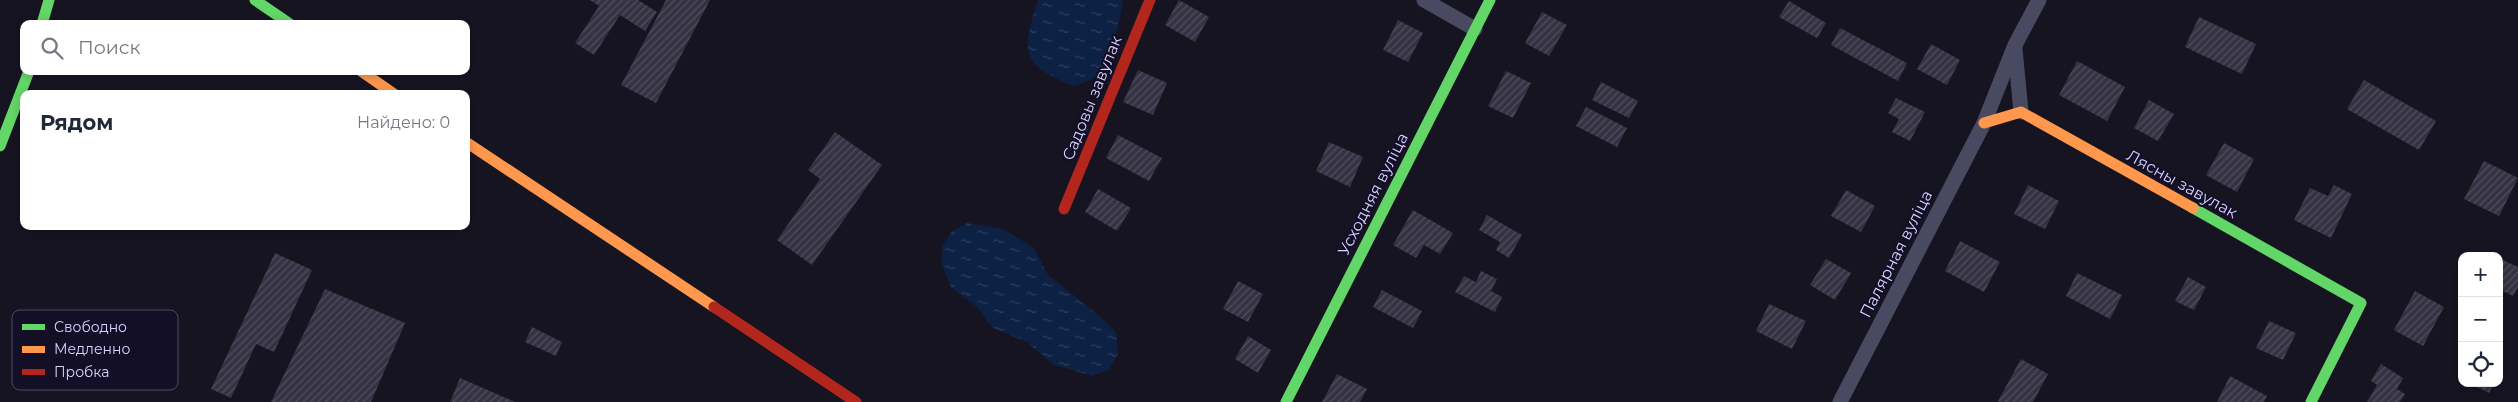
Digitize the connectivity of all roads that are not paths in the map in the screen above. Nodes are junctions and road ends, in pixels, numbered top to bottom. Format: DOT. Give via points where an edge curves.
graph roads {
  1 [pos="49,0"];
  2 [pos="255,0"];
  3 [pos="1150,0"];
  4 [pos="1424,0"];
  5 [pos="1490,0"];
  6 [pos="2039,0"];
  7 [pos="43,20"];
  8 [pos="284,20"];
  9 [pos="1475,29"];
  10 [pos="2015,45"];
  11 [pos="27,75"];
  12 [pos="367,75"];
  13 [pos="22,90"];
  14 [pos="388,90"];
  15 [pos="20,94"];
  16 [pos="2021,112"];
  17 [pos="1984,123"];
  18 [pos="470,145"];
  19 [pos="0,146"];
  20 [pos="1064,209"];
  21 [pos="856,402"];
  22 [pos="1286,402"];
  23 [pos="1840,402"];
  24 [pos="2311,402"];
  1 -- 7 [label="street"];
  2 -- 8 [label="street"];
  3 -- 20 [label="street, Садовы завулак"];
  4 -- 9 [label="street"];
  5 -- 9 [label="street, Усходняя вуліца"];
  6 -- 10 [label="street, Палярная вуліца"];
  9 -- 22 [label="street, Усходняя вуліца"];
  10 -- 16 [label="street"];
  10 -- 17 [label="street, Палярная вуліца"];
  11 -- 13 [label="street"];
  12 -- 14 [label="street"];
  15 -- 19 [label="street"];
  16 -- 17 [label="street"];
  16 -- 24 [label="street, Лясны завулак" via="2361,303"];
  17 -- 23 [label="street, Палярная вуліца"];
  18 -- 21 [label="street"];
}
